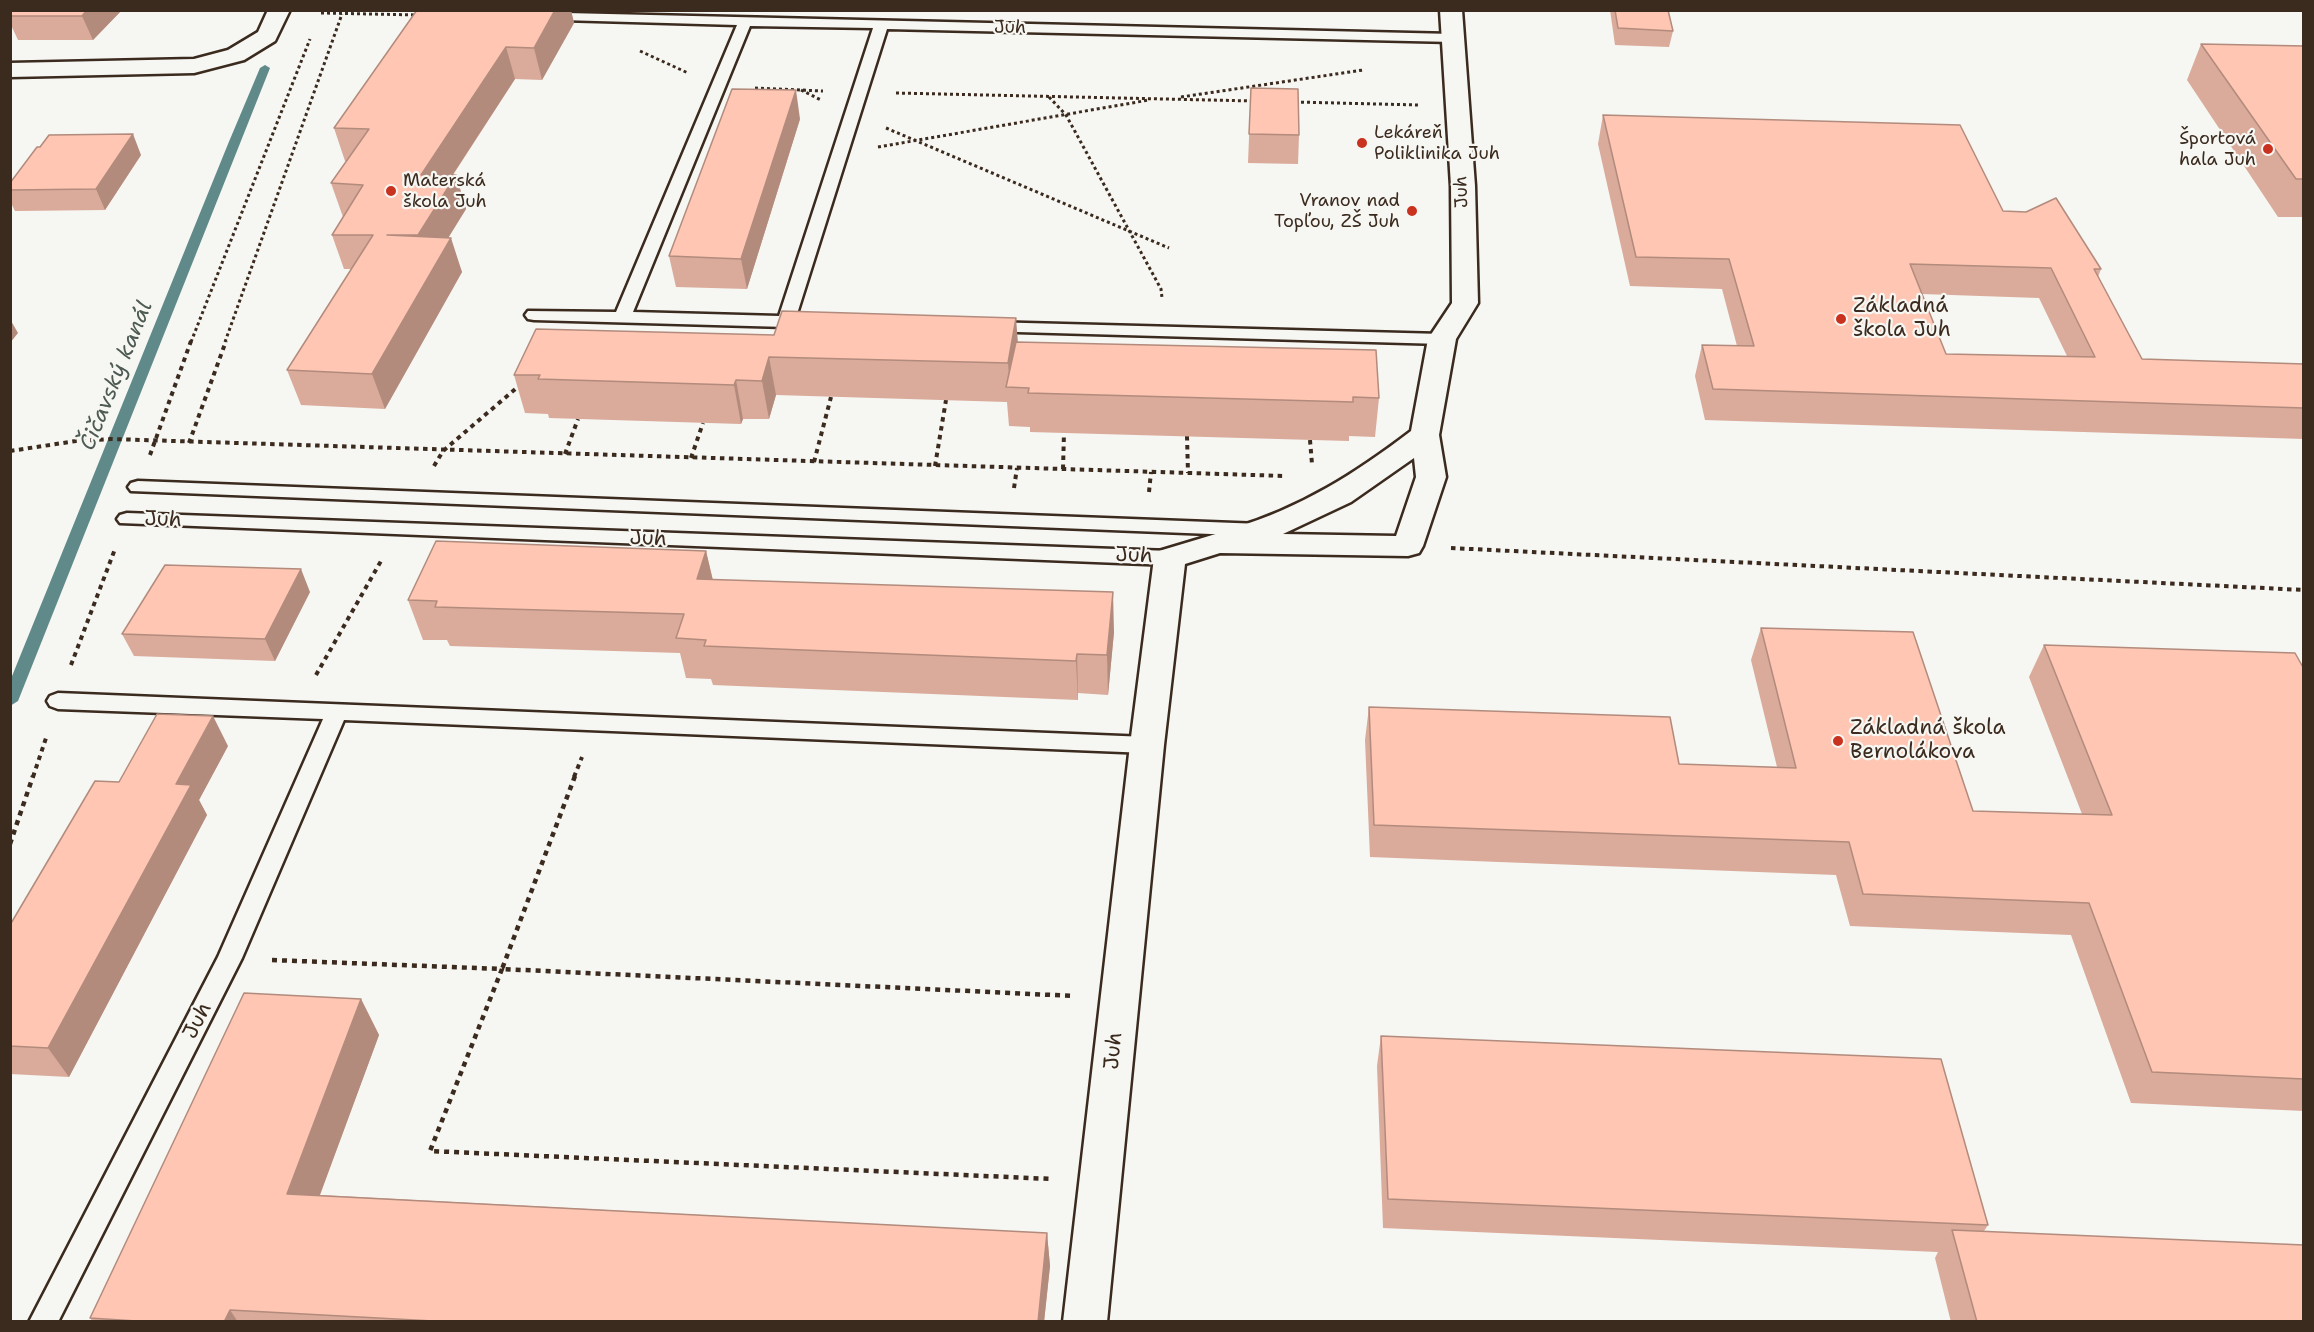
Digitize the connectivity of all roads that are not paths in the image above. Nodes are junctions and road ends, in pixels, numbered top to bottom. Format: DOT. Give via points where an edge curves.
graph roads {
  1 [pos="279,10"];
  2 [pos="1451,10"];
  3 [pos="566,16"];
  4 [pos="745,22"];
  5 [pos="881,26"];
  6 [pos="1454,38"];
  7 [pos="10,70"];
  8 [pos="534,315"];
  9 [pos="622,318"];
  10 [pos="786,322"];
  11 [pos="822,323"];
  12 [pos="975,327"];
  13 [pos="1442,339"];
  14 [pos="1425,435"];
  15 [pos="138,487"];
  16 [pos="127,519"];
  17 [pos="1264,530"];
  18 [pos="1219,543"];
  19 [pos="1170,558"];
  20 [pos="58,701"];
  21 [pos="337,712"];
  22 [pos="1147,745"];
  23 [pos="43,1322"];
  24 [pos="1085,1322"];
  1 -- 7 [label="street" via="267,36 236,56 194,66"];
  2 -- 6 [label="street, Juh"];
  3 -- 4 [label="lane, Juh"];
  4 -- 5 [label="lane, Juh"];
  4 -- 9 [label="lane"];
  5 -- 6 [label="lane, Juh"];
  5 -- 10 [label="lane"];
  6 -- 13 [label="street, Juh" via="1465,303"];
  8 -- 9 [label="lane"];
  9 -- 10 [label="lane"];
  10 -- 11 [label="lane"];
  12 -- 13 [label="lane"];
  13 -- 14 [label="street, Juh"];
  14 -- 17 [label="street" via="1348,492"];
  14 -- 18 [label="street, Juh" via="1431,477 1408,546"];
  15 -- 17 [label="lane"];
  16 -- 19 [label="lane, Juh"];
  17 -- 18 [label="street"];
  18 -- 19 [label="street, Juh"];
  19 -- 22 [label="street, Juh"];
  20 -- 21 [label="lane"];
  21 -- 22 [label="lane"];
  21 -- 23 [label="lane, Juh" via="230,958"];
  22 -- 24 [label="street, Juh"];
}
